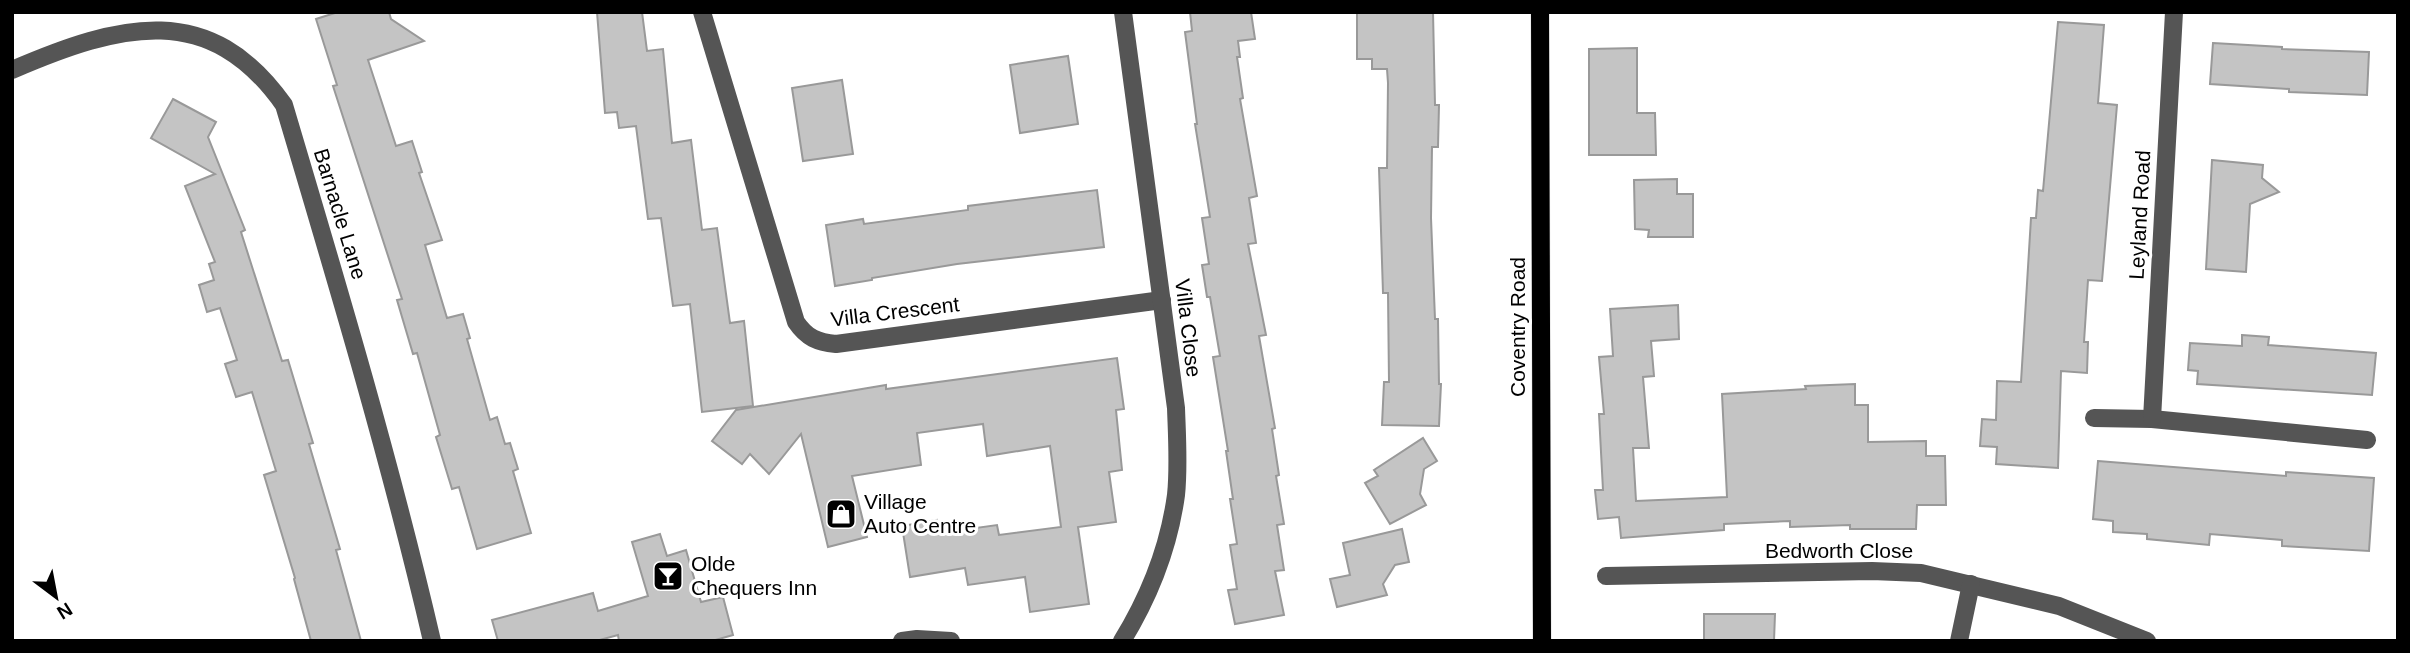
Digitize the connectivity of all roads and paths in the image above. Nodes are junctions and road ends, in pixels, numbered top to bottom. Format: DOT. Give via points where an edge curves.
graph roads {
  1 [pos="702,12"];
  2 [pos="1123,12"];
  3 [pos="1540,12"];
  4 [pos="2174,12"];
  5 [pos="12,71"];
  6 [pos="1162,300"];
  7 [pos="2095,418"];
  8 [pos="2152,419"];
  9 [pos="2367,440"];
  10 [pos="1606,576"];
  11 [pos="1971,584"];
  12 [pos="432,641"];
  13 [pos="902,641"];
  14 [pos="951,641"];
  15 [pos="1122,641"];
  16 [pos="1542,641"];
  17 [pos="1959,641"];
  18 [pos="2147,641"];
  1 -- 6 [label="street, Villa Crescent" via="796,322 805,335 836,344"];
  2 -- 6 [label="street, Villa Close"];
  3 -- 16 [label="main road, Coventry Road"];
  4 -- 8 [label="street, Leyland Road"];
  5 -- 12 [label="street, Barnacle Lane" via="102,34 177,23 230,41 272,84 284,105 370,394"];
  6 -- 15 [label="street, Villa Close" via="1176,408 1176,493 1152,581"];
  7 -- 8 [label="street"];
  8 -- 9 [label="street"];
  10 -- 11 [label="street, Bedworth Close" via="1872,571 1921,573"];
  11 -- 17 [label="street"];
  11 -- 18 [label="street, Bedworth Close" via="2059,606"];
  13 -- 14 [label="street"];
}
